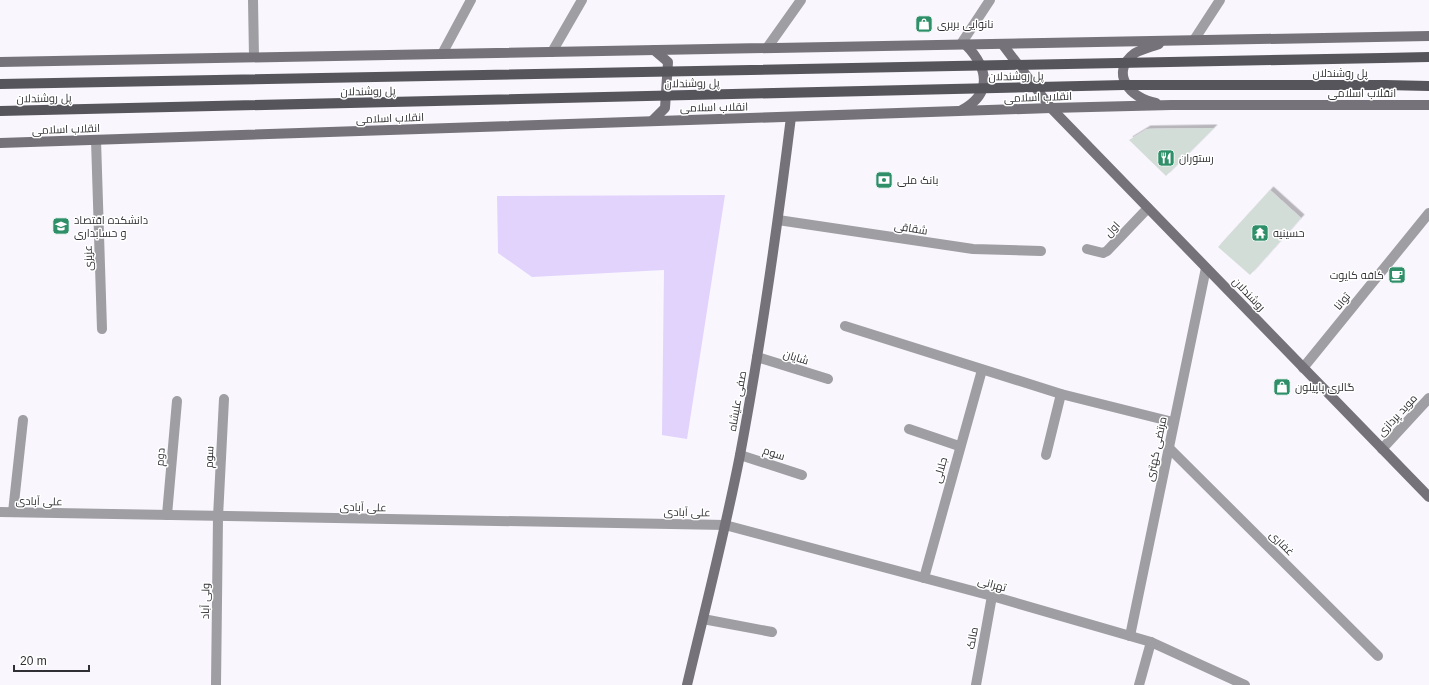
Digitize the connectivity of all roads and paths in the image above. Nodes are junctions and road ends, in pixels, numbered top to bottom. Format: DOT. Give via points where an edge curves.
graph roads {
  1 [pos="253,0"];
  2 [pos="471,0"];
  3 [pos="582,0"];
  4 [pos="801,0"];
  5 [pos="990,0"];
  6 [pos="1220,0"];
  7 [pos="1429,36"];
  8 [pos="1194,40"];
  9 [pos="1166,41"];
  10 [pos="964,44"];
  11 [pos="1003,45"];
  12 [pos="767,48"];
  13 [pos="654,50"];
  14 [pos="552,52"];
  15 [pos="442,54"];
  16 [pos="254,57"];
  17 [pos="1429,57"];
  18 [pos="0,62"];
  19 [pos="0,84"];
  20 [pos="1385,85"];
  21 [pos="1429,86"];
  22 [pos="1429,105"];
  23 [pos="1171,106"];
  24 [pos="1051,108"];
  25 [pos="0,111"];
  26 [pos="960,111"];
  27 [pos="791,117"];
  28 [pos="653,120"];
  29 [pos="96,140"];
  30 [pos="0,143"];
  31 [pos="1148,208"];
  32 [pos="1429,213"];
  33 [pos="778,220"];
  34 [pos="1087,249"];
  35 [pos="1041,251"];
  36 [pos="1206,268"];
  37 [pos="845,326"];
  38 [pos="102,329"];
  39 [pos="757,357"];
  40 [pos="1303,368"];
  41 [pos="982,370"];
  42 [pos="828,379"];
  43 [pos="1062,394"];
  44 [pos="1429,398"];
  45 [pos="224,399"];
  46 [pos="177,401"];
  47 [pos="23,420"];
  48 [pos="1173,422"];
  49 [pos="909,429"];
  50 [pos="959,446"];
  51 [pos="1168,447"];
  52 [pos="1382,449"];
  53 [pos="740,455"];
  54 [pos="1046,455"];
  55 [pos="802,475"];
  56 [pos="1429,497"];
  57 [pos="0,512"];
  58 [pos="13,512"];
  59 [pos="167,515"];
  60 [pos="218,517"];
  61 [pos="725,525"];
  62 [pos="924,578"];
  63 [pos="992,596"];
  64 [pos="703,619"];
  65 [pos="772,632"];
  66 [pos="1130,636"];
  67 [pos="1151,642"];
  68 [pos="1378,656"];
  69 [pos="216,685"];
  70 [pos="687,685"];
  71 [pos="976,685"];
  72 [pos="1139,685"];
  73 [pos="1245,685"];
  1 -- 16 [label="street"];
  2 -- 15 [label="street"];
  3 -- 14 [label="street"];
  4 -- 12 [label="street"];
  5 -- 10 [label="street"];
  6 -- 8 [label="street"];
  7 -- 8 [label="main road"];
  8 -- 9 [label="main road"];
  9 -- 11 [label="main road"];
  9 -- 23 [label="main road" via="1136,53 1126,64 1123,80 1136,97"];
  10 -- 11 [label="main road"];
  10 -- 12 [label="main road"];
  10 -- 26 [label="main road" via="980,62 984,80 978,98 971,106"];
  11 -- 24 [label="main road, روشندلان"];
  12 -- 13 [label="main road"];
  13 -- 14 [label="main road"];
  13 -- 28 [label="main road" via="668,62 665,108"];
  14 -- 15 [label="main road"];
  15 -- 16 [label="main road"];
  16 -- 18 [label="main road"];
  17 -- 19 [label="main road, پل روشندلان, bridge"];
  20 -- 21 [label="main road, انقلاب اسلامی"];
  20 -- 25 [label="main road, پل روشندلان, bridge" via="1124,85"];
  22 -- 23 [label="main road, انقلاب اسلامی"];
  23 -- 24 [label="main road, انقلاب اسلامی"];
  24 -- 26 [label="main road, انقلاب اسلامی"];
  24 -- 31 [label="main road, روشندلان"];
  26 -- 27 [label="main road, انقلاب اسلامی"];
  27 -- 28 [label="main road, انقلاب اسلامی"];
  27 -- 33 [label="main road, صفی علیشاه"];
  28 -- 29 [label="main road, انقلاب اسلامی"];
  29 -- 30 [label="main road, انقلاب اسلامی"];
  29 -- 38 [label="street, عزیزی"];
  31 -- 34 [label="street, اول" via="1107,251 1103,253"];
  31 -- 36 [label="main road, روشندلان"];
  32 -- 40 [label="street, توانا"];
  33 -- 35 [label="street, شقاقی" via="973,249"];
  33 -- 39 [label="main road, صفی علیشاه"];
  36 -- 40 [label="main road, روشندلان"];
  36 -- 48 [label="street, مرتضی کهتری"];
  37 -- 41 [label="street"];
  39 -- 42 [label="street, شایان"];
  39 -- 53 [label="main road, صفی علیشاه"];
  40 -- 52 [label="main road, روشندلان"];
  41 -- 43 [label="street"];
  41 -- 50 [label="street, جلالی"];
  43 -- 48 [label="street"];
  43 -- 54 [label="street"];
  44 -- 52 [label="street, موید پردازی"];
  45 -- 60 [label="street, سوم"];
  46 -- 59 [label="street, دوم"];
  47 -- 58 [label="street"];
  48 -- 51 [label="street, مرتضی کهتری"];
  49 -- 50 [label="street"];
  50 -- 62 [label="street, جلالی"];
  51 -- 66 [label="street, مرتضی کهتری"];
  51 -- 68 [label="street, غفاری"];
  52 -- 56 [label="main road, روشندلان"];
  53 -- 55 [label="street, سوم"];
  53 -- 61 [label="main road, صفی علیشاه"];
  57 -- 58 [label="street, علی آبادی"];
  58 -- 59 [label="street, علی آبادی"];
  59 -- 60 [label="street, علی آبادی"];
  60 -- 61 [label="street, علی آبادی"];
  60 -- 69 [label="street, ولی آباد"];
  61 -- 62 [label="street, تهرانی"];
  61 -- 64 [label="main road, صفی علیشاه"];
  62 -- 63 [label="street, تهرانی"];
  63 -- 66 [label="street, تهرانی"];
  63 -- 71 [label="street, مالک"];
  64 -- 65 [label="street"];
  64 -- 70 [label="main road, صفی علیشاه"];
  66 -- 67 [label="street, تهرانی"];
  67 -- 72 [label="street"];
  67 -- 73 [label="street, تهرانی"];
}
